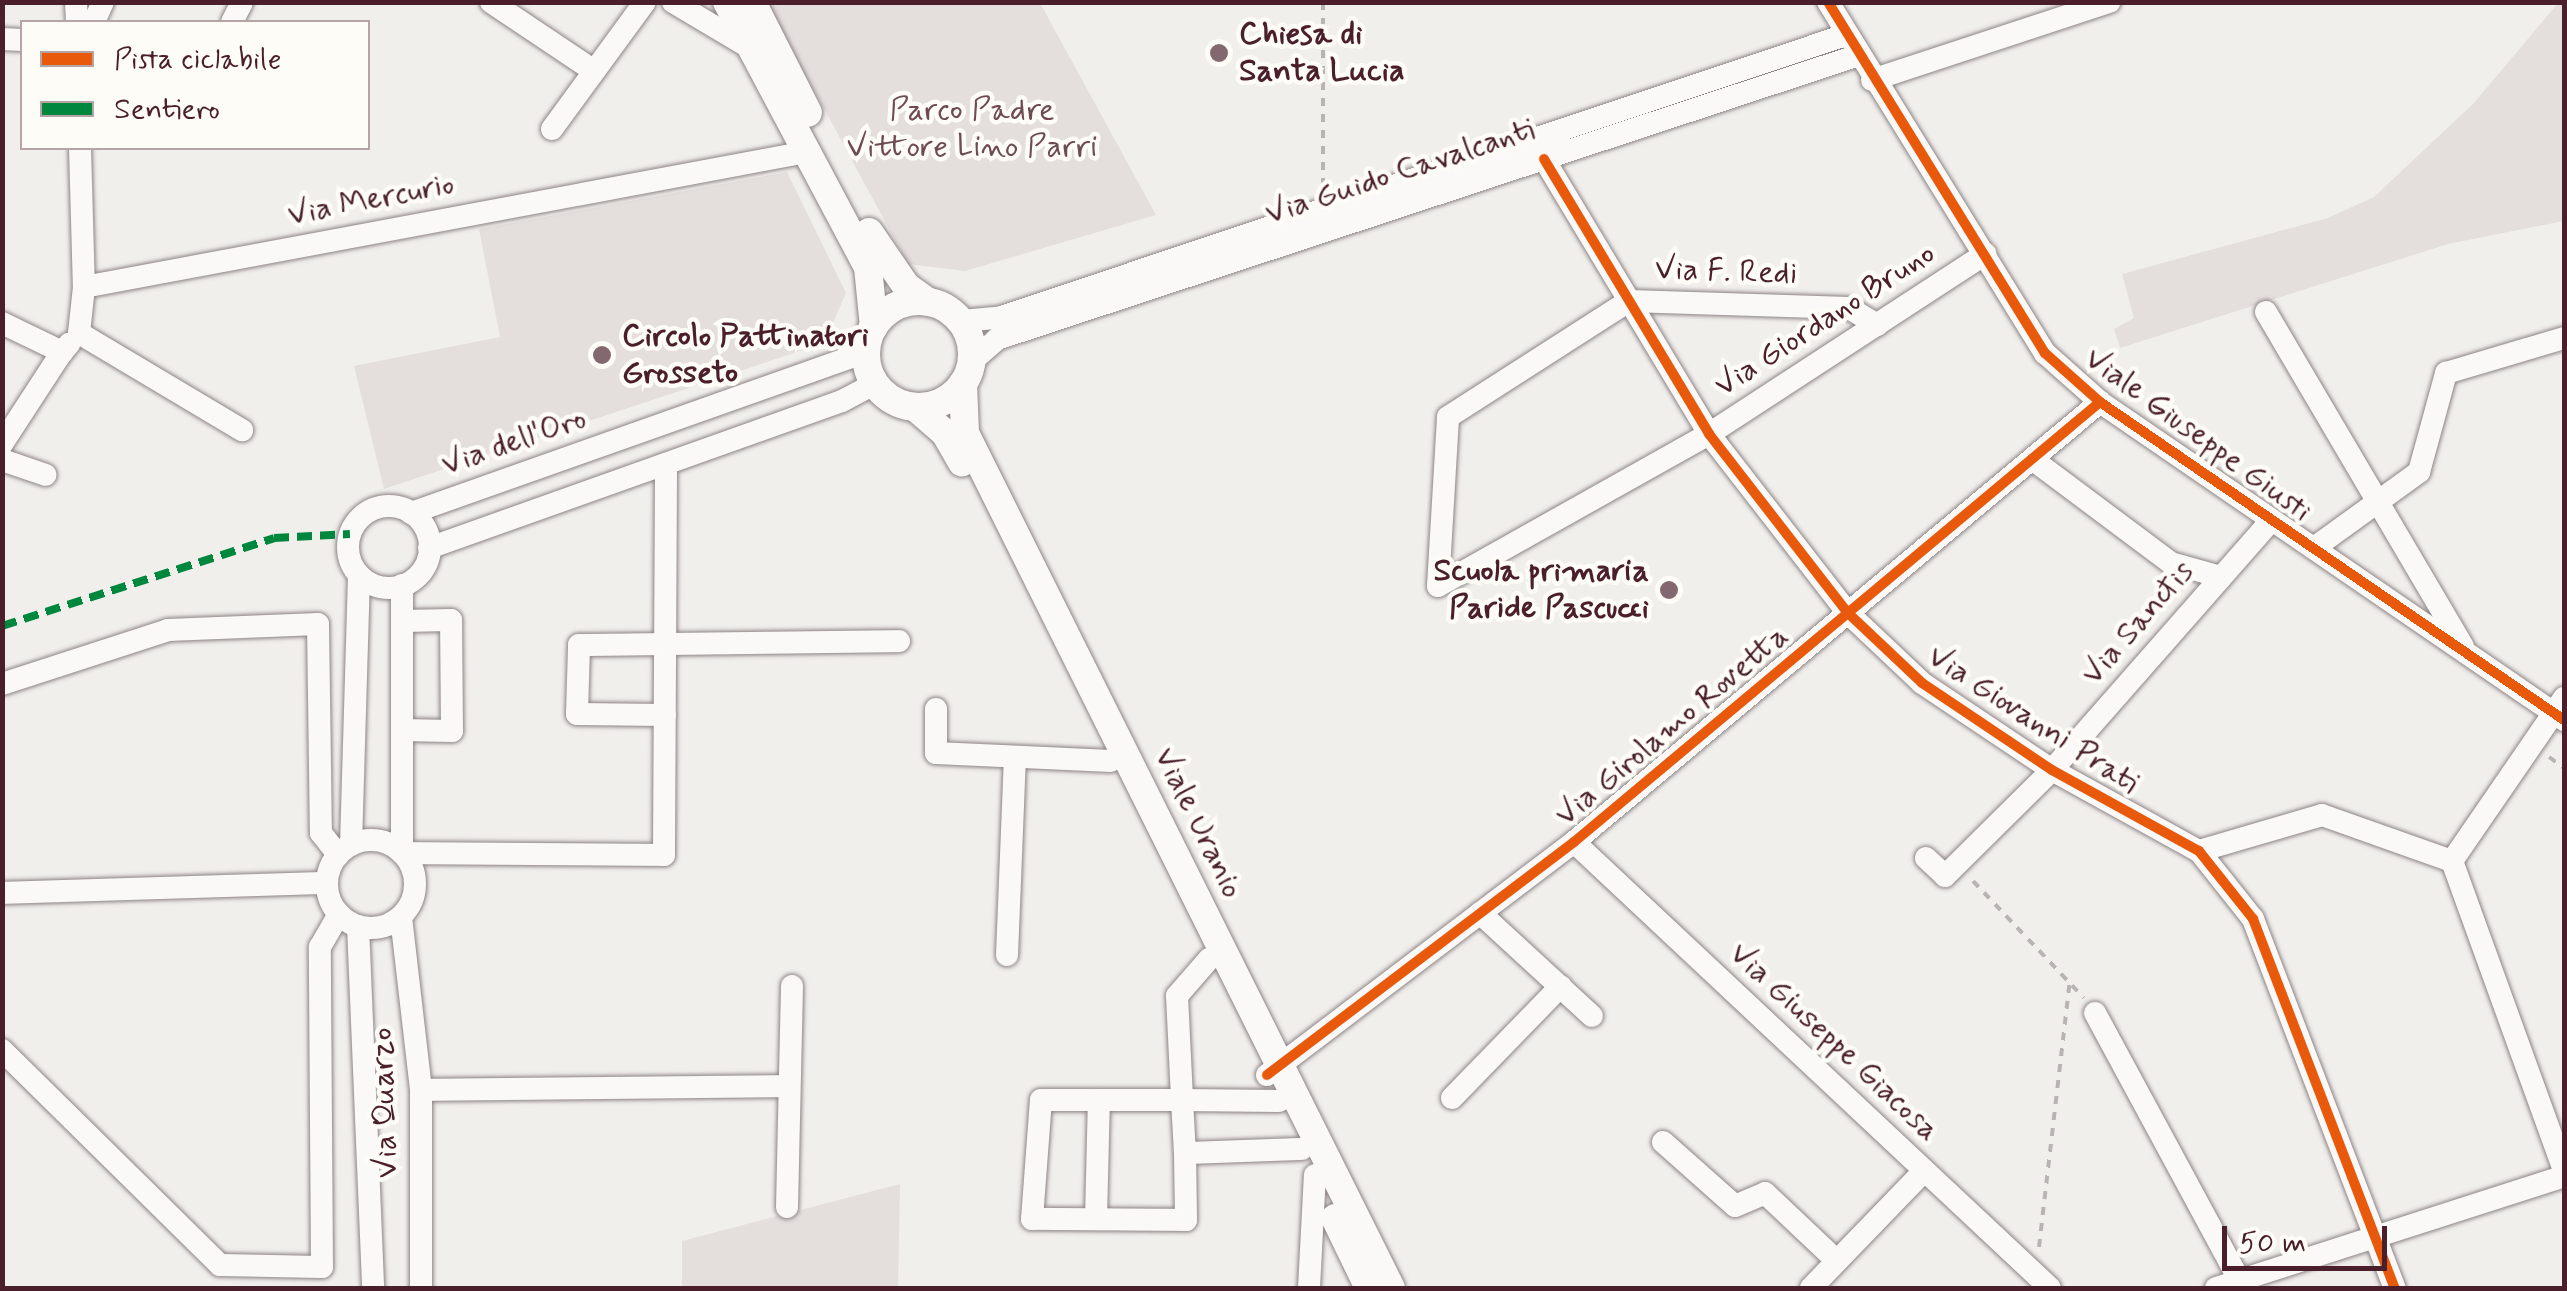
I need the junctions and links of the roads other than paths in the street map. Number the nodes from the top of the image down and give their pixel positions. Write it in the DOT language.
graph roads {
  1 [pos="491,2"];
  2 [pos="644,2"];
  3 [pos="672,2"];
  4 [pos="727,2"];
  5 [pos="752,2"];
  6 [pos="1828,2"];
  7 [pos="2109,2"];
  8 [pos="1851,46"];
  9 [pos="754,50"];
  10 [pos="591,70"];
  11 [pos="1872,80"];
  12 [pos="552,129"];
  13 [pos="80,150"];
  14 [pos="807,152"];
  15 [pos="1544,159"];
  16 [pos="1985,254"];
  17 [pos="84,287"];
  18 [pos="1629,301"];
  19 [pos="928,302"];
  20 [pos="2266,312"];
  21 [pos="961,321"];
  22 [pos="2,324"];
  23 [pos="1877,324"];
  24 [pos="79,333"];
  25 [pos="2564,338"];
  26 [pos="870,339"];
  27 [pos="62,352"];
  28 [pos="967,372"];
  29 [pos="874,384"];
  30 [pos="2100,402"];
  31 [pos="915,408"];
  32 [pos="242,430"];
  33 [pos="1709,434"];
  34 [pos="2,444"];
  35 [pos="2032,458"];
  36 [pos="2,460"];
  37 [pos="666,464"];
  38 [pos="46,476"];
  39 [pos="2376,503"];
  40 [pos="411,513"];
  41 [pos="2271,520"];
  42 [pos="430,548"];
  43 [pos="2314,548"];
  44 [pos="359,576"];
  45 [pos="2222,577"];
  46 [pos="402,585"];
  47 [pos="1847,612"];
  48 [pos="402,621"];
  49 [pos="899,641"];
  50 [pos="665,647"];
  51 [pos="2468,654"];
  52 [pos="2,684"];
  53 [pos="936,710"];
  54 [pos="2561,711"];
  55 [pos="664,715"];
  56 [pos="402,730"];
  57 [pos="1015,757"];
  58 [pos="1111,761"];
  59 [pos="2052,770"];
  60 [pos="1574,842"];
  61 [pos="345,850"];
  62 [pos="2198,851"];
  63 [pos="402,853"];
  64 [pos="1926,858"];
  65 [pos="2452,862"];
  66 [pos="327,884"];
  67 [pos="2,893"];
  68 [pos="1480,913"];
  69 [pos="400,916"];
  70 [pos="348,920"];
  71 [pos="1007,955"];
  72 [pos="1209,958"];
  73 [pos="792,986"];
  74 [pos="1561,986"];
  75 [pos="2095,1014"];
  76 [pos="1592,1016"];
  77 [pos="2,1050"];
  78 [pos="1273,1070"];
  79 [pos="787,1086"];
  80 [pos="420,1090"];
  81 [pos="1452,1098"];
  82 [pos="1099,1100"];
  83 [pos="1182,1100"];
  84 [pos="1280,1101"];
  85 [pos="1664,1142"];
  86 [pos="1302,1149"];
  87 [pos="1185,1153"];
  88 [pos="1924,1171"];
  89 [pos="2564,1173"];
  90 [pos="1315,1175"];
  91 [pos="786,1207"];
  92 [pos="1096,1219"];
  93 [pos="2376,1240"];
  94 [pos="1837,1261"];
  95 [pos="2240,1281"];
  96 [pos="2044,1284"];
  97 [pos="373,1288"];
  98 [pos="421,1288"];
  99 [pos="1309,1288"];
  100 [pos="1369,1288"];
  101 [pos="1392,1288"];
  102 [pos="1810,1288"];
  103 [pos="2216,1288"];
  104 [pos="2395,1288"];
  1 -- 10 [label="street"];
  2 -- 10 [label="street"];
  3 -- 9 [label="street"];
  4 -- 9 [label="main road"];
  5 -- 19 [label="main road"];
  6 -- 8 [label="street, Viale Giuseppe Giusti"];
  7 -- 11 [label="street"];
  8 -- 11 [label="street, Viale Giuseppe Giusti"];
  8 -- 15 [label="street, Via Guido Cavalcanti"];
  8 -- 21 [label="street, Via Guido Cavalcanti"];
  9 -- 14 [label="main road"];
  10 -- 12 [label="street"];
  11 -- 16 [label="street, Viale Giuseppe Giusti"];
  13 -- 17 [label="street"];
  14 -- 17 [label="street, Via Mercurio"];
  14 -- 26 [label="main road"];
  15 -- 18 [label="street, Via Giovanni Prati"];
  15 -- 28 [label="street, Via Guido Cavalcanti"];
  16 -- 23 [label="street, Via Giordano Bruno"];
  16 -- 30 [label="street, Viale Giuseppe Giusti"];
  17 -- 24 [label="street"];
  18 -- 23 [label="street, Via F. Redi"];
  18 -- 33 [label="street, Via Giovanni Prati"];
  18 -- 33 [label="street, Via Giordano Bruno"];
  19 -- 21 [label="main road"];
  19 -- 26 [label="main road"];
  20 -- 39 [label="street, Viale Giuseppe Giusti"];
  21 -- 28 [label="main road"];
  22 -- 27 [label="street"];
  23 -- 33 [label="street, Via Giordano Bruno"];
  24 -- 27 [label="street"];
  24 -- 32 [label="street"];
  25 -- 39 [label="street"];
  26 -- 29 [label="main road"];
  26 -- 40 [label="street, Via dell'Oro"];
  27 -- 34 [label="street"];
  28 -- 31 [label="main road"];
  28 -- 78 [label="main road, Viale Uranio"];
  29 -- 31 [label="main road"];
  29 -- 37 [label="street"];
  30 -- 35 [label="street, Via Girolamo Rovetta"];
  30 -- 41 [label="street, Viale Giuseppe Giusti"];
  31 -- 58 [label="main road, Viale Uranio"];
  33 -- 47 [label="street, Via Giovanni Prati"];
  35 -- 45 [label="street"];
  35 -- 47 [label="street, Via Girolamo Rovetta"];
  36 -- 38 [label="street"];
  37 -- 42 [label="street"];
  37 -- 50 [label="street"];
  39 -- 43 [label="street"];
  39 -- 51 [label="street, Viale Giuseppe Giusti"];
  40 -- 42 [label="street"];
  40 -- 44 [label="street"];
  41 -- 43 [label="street, Viale Giuseppe Giusti"];
  41 -- 45 [label="street, Via Sanctis"];
  42 -- 46 [label="street"];
  43 -- 51 [label="street, Viale Giuseppe Giusti"];
  44 -- 46 [label="street"];
  44 -- 61 [label="street"];
  45 -- 59 [label="street, Via Sanctis"];
  46 -- 48 [label="street"];
  47 -- 59 [label="street, Via Giovanni Prati"];
  47 -- 60 [label="street, Via Girolamo Rovetta"];
  48 -- 56 [label="street"];
  48 -- 56 [label="street"];
  49 -- 50 [label="street"];
  50 -- 55 [label="street"];
  50 -- 55 [label="street"];
  51 -- 54 [label="street, Viale Giuseppe Giusti"];
  52 -- 61 [label="street"];
  53 -- 57 [label="street"];
  54 -- 65 [label="street"];
  55 -- 63 [label="street"];
  56 -- 63 [label="street"];
  57 -- 58 [label="street"];
  57 -- 71 [label="street"];
  58 -- 72 [label="main road, Viale Uranio"];
  59 -- 62 [label="street, Via Giovanni Prati"];
  59 -- 64 [label="street, Via Sanctis"];
  60 -- 68 [label="street, Via Girolamo Rovetta"];
  60 -- 88 [label="street, Via Giuseppe Giacosa"];
  61 -- 63 [label="street"];
  61 -- 66 [label="street"];
  62 -- 65 [label="street"];
  62 -- 93 [label="street, Via Giovanni Prati"];
  63 -- 69 [label="street"];
  65 -- 89 [label="street"];
  66 -- 67 [label="street"];
  66 -- 70 [label="street"];
  68 -- 74 [label="street"];
  68 -- 78 [label="street, Via Girolamo Rovetta"];
  69 -- 70 [label="street"];
  69 -- 80 [label="street, Via Quarzo"];
  70 -- 77 [label="street"];
  70 -- 97 [label="street"];
  72 -- 78 [label="main road, Viale Uranio"];
  72 -- 83 [label="street"];
  73 -- 79 [label="street"];
  74 -- 76 [label="street"];
  74 -- 81 [label="street"];
  75 -- 95 [label="street"];
  78 -- 84 [label="main road, Viale Uranio"];
  78 -- 101 [label="main road, Viale Uranio"];
  79 -- 80 [label="street"];
  79 -- 91 [label="street"];
  80 -- 98 [label="street, Via Quarzo"];
  82 -- 83 [label="street"];
  82 -- 92 [label="street"];
  82 -- 92 [label="street"];
  83 -- 84 [label="street"];
  83 -- 87 [label="street"];
  84 -- 86 [label="main road, Viale Uranio"];
  85 -- 94 [label="street"];
  86 -- 87 [label="street"];
  86 -- 90 [label="main road, Viale Uranio"];
  87 -- 92 [label="street"];
  88 -- 94 [label="street"];
  88 -- 96 [label="street, Via Giuseppe Giacosa"];
  89 -- 93 [label="street"];
  90 -- 99 [label="street"];
  90 -- 100 [label="main road, Viale Uranio"];
  93 -- 95 [label="street"];
  93 -- 104 [label="street, Via Giovanni Prati"];
  94 -- 102 [label="street"];
  95 -- 103 [label="street"];
}
